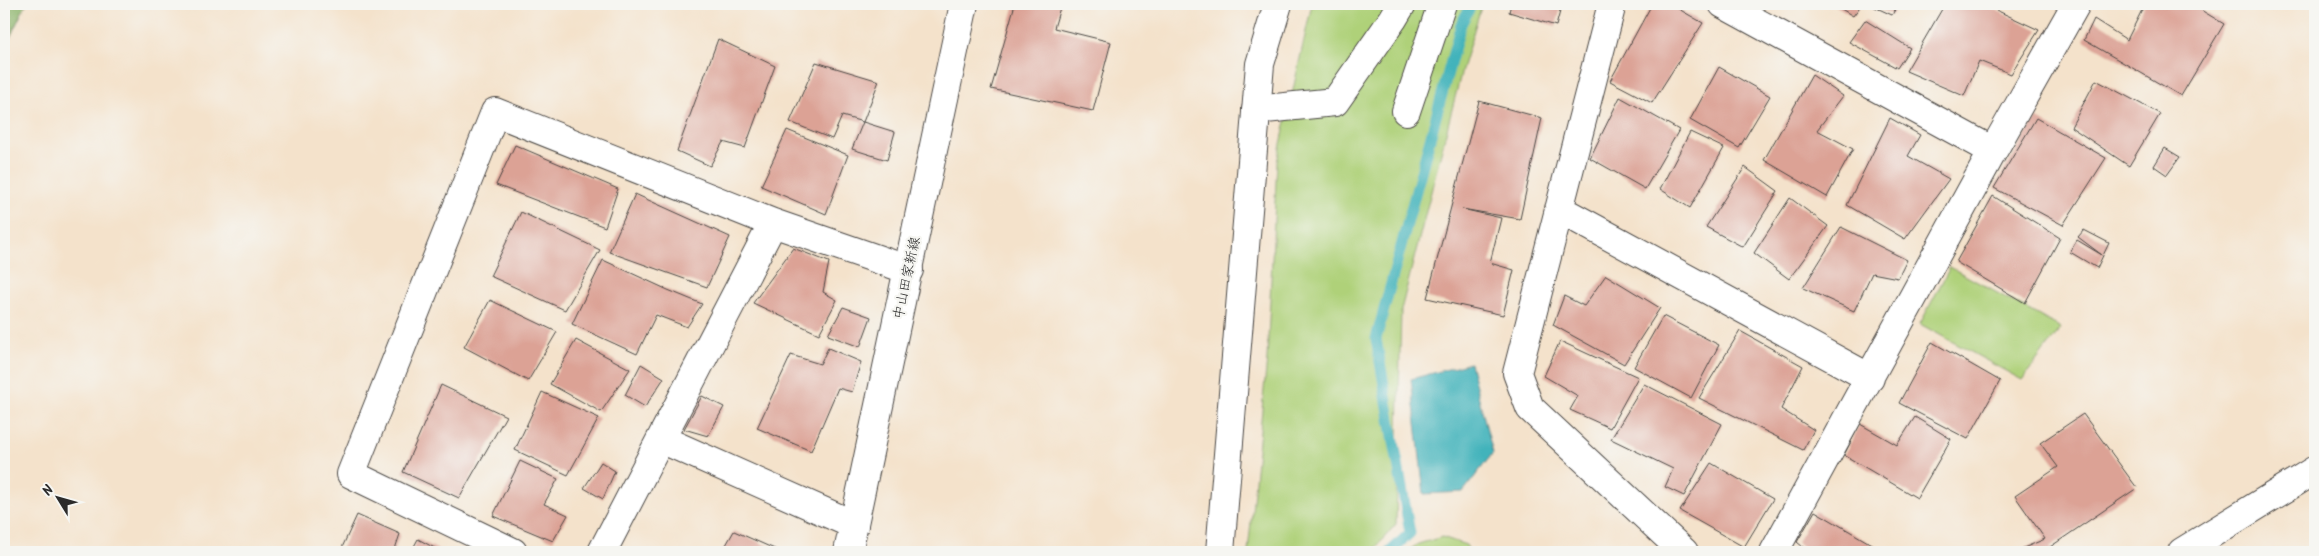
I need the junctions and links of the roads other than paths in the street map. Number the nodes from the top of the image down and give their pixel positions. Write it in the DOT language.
graph roads {
  1 [pos="964,4"];
  2 [pos="1278,4"];
  3 [pos="1402,4"];
  4 [pos="1442,4"];
  5 [pos="1612,4"];
  6 [pos="1722,4"];
  7 [pos="2076,4"];
  8 [pos="1256,110"];
  9 [pos="1406,111"];
  10 [pos="1993,151"];
  11 [pos="1559,209"];
  12 [pos="773,223"];
  13 [pos="909,270"];
  14 [pos="1870,378"];
  15 [pos="661,439"];
  16 [pos="2315,470"];
  17 [pos="854,524"];
  18 [pos="513,552"];
  19 [pos="602,552"];
  20 [pos="848,552"];
  21 [pos="1220,552"];
  22 [pos="1684,552"];
  23 [pos="1774,552"];
  24 [pos="2182,552"];
  1 -- 13 [label="street, 中山田家新線"];
  2 -- 8 [label="street"];
  3 -- 8 [label="street"];
  4 -- 9 [label="street"];
  5 -- 11 [label="street"];
  6 -- 10 [label="street"];
  7 -- 10 [label="street"];
  8 -- 21 [label="street"];
  10 -- 14 [label="street"];
  11 -- 14 [label="street"];
  11 -- 22 [label="street"];
  12 -- 13 [label="street"];
  12 -- 15 [label="street"];
  12 -- 18 [label="street"];
  13 -- 17 [label="street, 中山田家新線"];
  14 -- 23 [label="street"];
  15 -- 17 [label="street"];
  15 -- 19 [label="street"];
  16 -- 24 [label="street"];
  17 -- 20 [label="street, 中山田家新線"];
}
